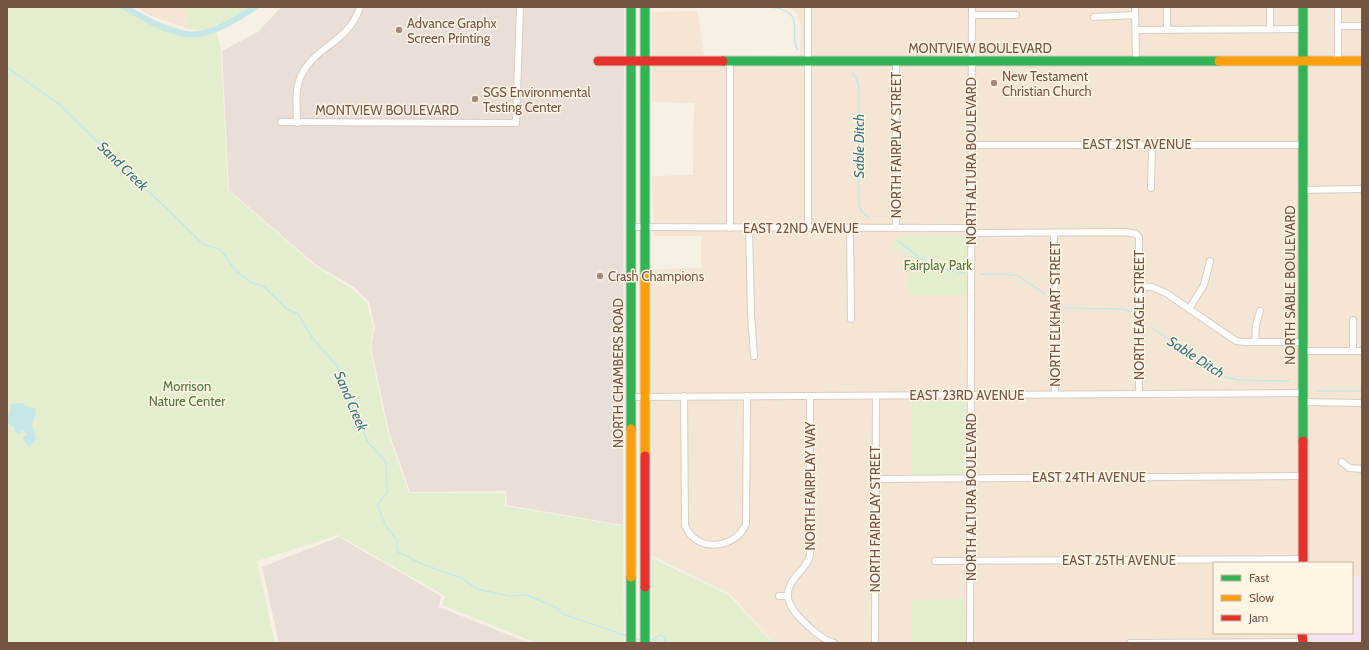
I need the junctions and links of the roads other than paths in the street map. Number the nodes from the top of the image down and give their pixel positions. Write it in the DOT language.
graph roads {
  1 [pos="360,7"];
  2 [pos="520,7"];
  3 [pos="631,7"];
  4 [pos="645,7"];
  5 [pos="808,7"];
  6 [pos="972,7"];
  7 [pos="1135,7"];
  8 [pos="1167,7"];
  9 [pos="1270,7"];
  10 [pos="1303,7"];
  11 [pos="1338,7"];
  12 [pos="972,15"];
  13 [pos="1016,15"];
  14 [pos="1135,15"];
  15 [pos="1094,17"];
  16 [pos="1338,26"];
  17 [pos="1362,26"];
  18 [pos="1270,29"];
  19 [pos="1303,29"];
  20 [pos="1136,30"];
  21 [pos="1167,30"];
  22 [pos="645,60"];
  23 [pos="598,61"];
  24 [pos="631,61"];
  25 [pos="730,61"];
  26 [pos="809,61"];
  27 [pos="896,61"];
  28 [pos="971,61"];
  29 [pos="1136,61"];
  30 [pos="1303,61"];
  31 [pos="1338,61"];
  32 [pos="1362,61"];
  33 [pos="281,122"];
  34 [pos="297,123"];
  35 [pos="1152,144"];
  36 [pos="972,145"];
  37 [pos="1302,145"];
  38 [pos="1151,188"];
  39 [pos="1362,189"];
  40 [pos="1302,190"];
  41 [pos="631,227"];
  42 [pos="645,227"];
  43 [pos="730,228"];
  44 [pos="750,228"];
  45 [pos="808,228"];
  46 [pos="850,228"];
  47 [pos="896,228"];
  48 [pos="972,231"];
  49 [pos="1054,233"];
  50 [pos="1138,236"];
  51 [pos="1210,261"];
  52 [pos="1139,286"];
  53 [pos="1189,309"];
  54 [pos="1260,311"];
  55 [pos="851,319"];
  56 [pos="1353,320"];
  57 [pos="1255,342"];
  58 [pos="1303,346"];
  59 [pos="1353,351"];
  60 [pos="1362,351"];
  61 [pos="754,356"];
  62 [pos="972,394"];
  63 [pos="1055,394"];
  64 [pos="1139,394"];
  65 [pos="684,396"];
  66 [pos="747,396"];
  67 [pos="810,396"];
  68 [pos="876,396"];
  69 [pos="631,397"];
  70 [pos="644,397"];
  71 [pos="1303,398"];
  72 [pos="1362,403"];
  73 [pos="1342,462"];
  74 [pos="1362,469"];
  75 [pos="1303,476"];
  76 [pos="970,478"];
  77 [pos="874,479"];
  78 [pos="971,560"];
  79 [pos="935,561"];
  80 [pos="1303,561"];
  81 [pos="779,596"];
  82 [pos="788,596"];
  83 [pos="631,643"];
  84 [pos="645,643"];
  85 [pos="834,643"];
  86 [pos="875,643"];
  87 [pos="970,643"];
  88 [pos="1130,643"];
  89 [pos="1302,643"];
  1 -- 34 [label="street"];
  2 -- 34 [label="street, MONTVIEW BOULEVARD"];
  3 -- 24 [label="street, NORTH CHAMBERS ROAD"];
  4 -- 22 [label="street, NORTH CHAMBERS ROAD"];
  5 -- 26 [label="street"];
  6 -- 12 [label="street, NORTH ALTURA BOULEVARD"];
  7 -- 14 [label="street"];
  8 -- 21 [label="street"];
  9 -- 18 [label="street"];
  10 -- 19 [label="street, NORTH SABLE BOULEVARD"];
  11 -- 16 [label="street"];
  12 -- 13 [label="street"];
  12 -- 28 [label="street, NORTH ALTURA BOULEVARD"];
  14 -- 15 [label="street"];
  14 -- 20 [label="street"];
  16 -- 17 [label="street"];
  16 -- 31 [label="street"];
  18 -- 19 [label="street"];
  18 -- 21 [label="street"];
  19 -- 30 [label="street, NORTH SABLE BOULEVARD"];
  20 -- 21 [label="street"];
  20 -- 29 [label="street"];
  22 -- 24 [label="street, MONTVIEW BOULEVARD"];
  22 -- 25 [label="street, MONTVIEW BOULEVARD"];
  22 -- 42 [label="street, NORTH CHAMBERS ROAD"];
  23 -- 24 [label="street, MONTVIEW BOULEVARD"];
  24 -- 41 [label="street, NORTH CHAMBERS ROAD"];
  25 -- 26 [label="street, MONTVIEW BOULEVARD"];
  25 -- 43 [label="street"];
  26 -- 27 [label="street, MONTVIEW BOULEVARD"];
  26 -- 45 [label="street"];
  27 -- 28 [label="street, MONTVIEW BOULEVARD"];
  27 -- 47 [label="street, NORTH FAIRPLAY STREET"];
  28 -- 29 [label="street, MONTVIEW BOULEVARD"];
  28 -- 36 [label="street, NORTH ALTURA BOULEVARD"];
  29 -- 30 [label="street, MONTVIEW BOULEVARD"];
  30 -- 31 [label="street, MONTVIEW BOULEVARD"];
  30 -- 37 [label="street, NORTH SABLE BOULEVARD"];
  31 -- 32 [label="street, MONTVIEW BOULEVARD"];
  33 -- 34 [label="street, MONTVIEW BOULEVARD"];
  35 -- 36 [label="street, EAST 21ST AVENUE"];
  35 -- 37 [label="street, EAST 21ST AVENUE"];
  35 -- 38 [label="street"];
  36 -- 48 [label="street, NORTH ALTURA BOULEVARD"];
  37 -- 40 [label="street, NORTH SABLE BOULEVARD"];
  39 -- 40 [label="street"];
  40 -- 58 [label="street, NORTH SABLE BOULEVARD"];
  41 -- 42 [label="street, EAST 22ND AVENUE"];
  41 -- 69 [label="street, NORTH CHAMBERS ROAD"];
  42 -- 43 [label="street, EAST 22ND AVENUE"];
  42 -- 70 [label="street, NORTH CHAMBERS ROAD"];
  43 -- 44 [label="street, EAST 22ND AVENUE"];
  44 -- 45 [label="street, EAST 22ND AVENUE"];
  44 -- 61 [label="street"];
  45 -- 46 [label="street, EAST 22ND AVENUE"];
  46 -- 47 [label="street, EAST 22ND AVENUE"];
  46 -- 55 [label="street"];
  47 -- 48 [label="street, EAST 22ND AVENUE"];
  48 -- 49 [label="street, EAST 22ND AVENUE"];
  48 -- 62 [label="street, NORTH ALTURA BOULEVARD"];
  49 -- 50 [label="street, EAST 22ND AVENUE"];
  49 -- 63 [label="street, NORTH ELKHART STREET"];
  50 -- 52 [label="street, NORTH EAGLE STREET"];
  51 -- 53 [label="street"];
  52 -- 53 [label="street"];
  52 -- 64 [label="street, NORTH EAGLE STREET"];
  53 -- 57 [label="street"];
  54 -- 57 [label="street"];
  56 -- 59 [label="street"];
  57 -- 58 [label="street"];
  58 -- 59 [label="street"];
  58 -- 71 [label="street, NORTH SABLE BOULEVARD"];
  59 -- 60 [label="street"];
  62 -- 63 [label="street, EAST 23RD AVENUE"];
  62 -- 68 [label="street, EAST 23RD AVENUE"];
  62 -- 76 [label="street, NORTH ALTURA BOULEVARD"];
  63 -- 64 [label="street, EAST 23RD AVENUE"];
  64 -- 71 [label="street, EAST 23RD AVENUE"];
  65 -- 66 [label="street, EAST 23RD AVENUE"];
  65 -- 66 [label="street"];
  65 -- 70 [label="street, EAST 23RD AVENUE"];
  66 -- 67 [label="street, EAST 23RD AVENUE"];
  67 -- 68 [label="street, EAST 23RD AVENUE"];
  67 -- 82 [label="street, NORTH FAIRPLAY WAY"];
  68 -- 77 [label="street, NORTH FAIRPLAY STREET"];
  69 -- 70 [label="street, EAST 23RD AVENUE"];
  69 -- 83 [label="street, NORTH CHAMBERS ROAD"];
  70 -- 84 [label="street, NORTH CHAMBERS ROAD"];
  71 -- 72 [label="street, EAST 23RD AVENUE"];
  71 -- 75 [label="street, NORTH SABLE BOULEVARD"];
  73 -- 74 [label="street"];
  75 -- 76 [label="street, EAST 24TH AVENUE"];
  75 -- 80 [label="street, NORTH SABLE BOULEVARD"];
  76 -- 77 [label="street, EAST 24TH AVENUE"];
  76 -- 78 [label="street, NORTH ALTURA BOULEVARD"];
  77 -- 86 [label="street, NORTH FAIRPLAY STREET"];
  78 -- 79 [label="street, EAST 25TH AVENUE"];
  78 -- 80 [label="street, EAST 25TH AVENUE"];
  78 -- 87 [label="street, NORTH ALTURA BOULEVARD"];
  81 -- 82 [label="street"];
  82 -- 85 [label="street"];
  88 -- 89 [label="street"];
}
